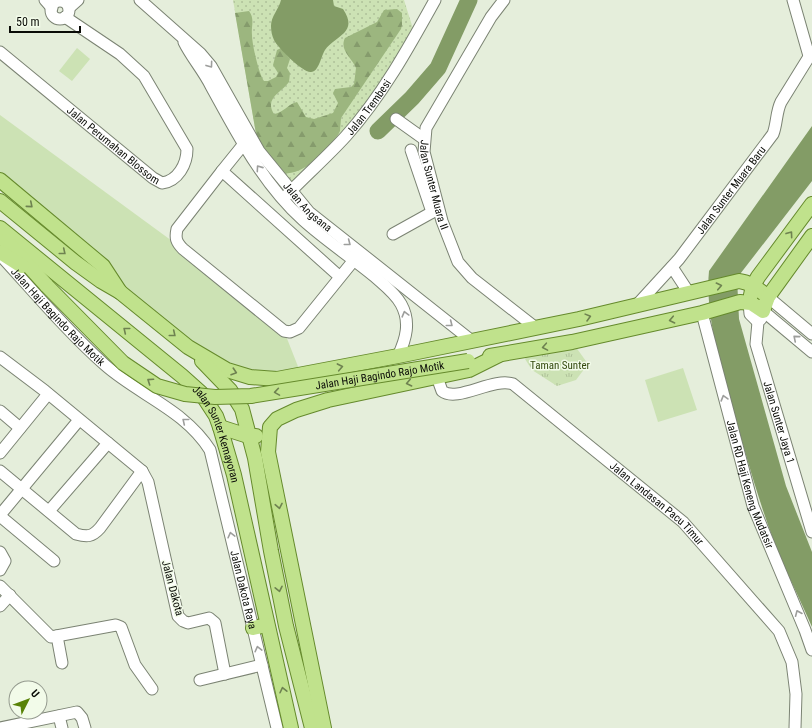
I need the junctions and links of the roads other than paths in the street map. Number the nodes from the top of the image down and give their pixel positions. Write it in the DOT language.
graph roads {
  1 [pos="78,0"];
  2 [pos="140,0"];
  3 [pos="435,0"];
  4 [pos="504,0"];
  5 [pos="793,0"];
  6 [pos="54,2"];
  7 [pos="67,13"];
  8 [pos="182,38"];
  9 [pos="0,52"];
  10 [pos="811,54"];
  11 [pos="396,119"];
  12 [pos="424,139"];
  13 [pos="243,145"];
  14 [pos="411,150"];
  15 [pos="222,171"];
  16 [pos="0,180"];
  17 [pos="287,195"];
  18 [pos="0,201"];
  19 [pos="812,204"];
  20 [pos="435,211"];
  21 [pos="0,228"];
  22 [pos="393,234"];
  23 [pos="0,235"];
  24 [pos="812,236"];
  25 [pos="0,254"];
  26 [pos="354,260"];
  27 [pos="672,266"];
  28 [pos="34,273"];
  29 [pos="340,277"];
  30 [pos="753,286"];
  31 [pos="694,291"];
  32 [pos="120,292"];
  33 [pos="768,297"];
  34 [pos="744,303"];
  35 [pos="636,306"];
  36 [pos="706,312"];
  37 [pos="760,316"];
  38 [pos="536,328"];
  39 [pos="812,334"];
  40 [pos="472,341"];
  41 [pos="188,347"];
  42 [pos="812,352"];
  43 [pos="499,355"];
  44 [pos="398,356"];
  45 [pos="0,357"];
  46 [pos="302,374"];
  47 [pos="437,376"];
  48 [pos="48,394"];
  49 [pos="310,405"];
  50 [pos="0,411"];
  51 [pos="79,420"];
  52 [pos="220,427"];
  53 [pos="20,428"];
  54 [pos="248,436"];
  55 [pos="268,436"];
  56 [pos="108,443"];
  57 [pos="210,450"];
  58 [pos="0,453"];
  59 [pos="0,471"];
  60 [pos="142,471"];
  61 [pos="274,479"];
  62 [pos="21,489"];
  63 [pos="262,494"];
  64 [pos="49,511"];
  65 [pos="0,516"];
  66 [pos="810,519"];
  67 [pos="812,532"];
  68 [pos="0,552"];
  69 [pos="271,552"];
  70 [pos="252,557"];
  71 [pos="54,561"];
  72 [pos="2,568"];
  73 [pos="0,586"];
  74 [pos="10,595"];
  75 [pos="0,606"];
  76 [pos="268,625"];
  77 [pos="286,626"];
  78 [pos="253,628"];
  79 [pos="57,636"];
  80 [pos="306,636"];
  81 [pos="812,650"];
  82 [pos="62,663"];
  83 [pos="262,665"];
  84 [pos="225,674"];
  85 [pos="200,680"];
  86 [pos="152,689"];
  87 [pos="59,716"];
  88 [pos="0,728"];
  89 [pos="62,728"];
  90 [pos="86,728"];
  91 [pos="277,728"];
  92 [pos="292,728"];
  93 [pos="312,728"];
  94 [pos="324,728"];
  95 [pos="795,728"];
  1 -- 7 [label="street"];
  2 -- 8 [label="street, Jalan Angsana"];
  3 -- 17 [label="street, Jalan Trembesi"];
  4 -- 12 [label="street, Jalan Sunter Muara II"];
  5 -- 10 [label="street"];
  6 -- 7 [label="street"];
  6 -- 7 [label="street"];
  7 -- 9 [label="street, Jalan Perumahan Blossom"];
  8 -- 13 [label="street, Jalan Angsana"];
  8 -- 17 [label="street, Jalan Angsana, one-way"];
  10 -- 27 [label="street, Jalan Sunter Muara Baru"];
  11 -- 12 [label="street"];
  12 -- 20 [label="street, Jalan Sunter Muara II"];
  13 -- 15 [label="street"];
  17 -- 13 [label="street, Jalan Angsana, one-way"];
  14 -- 20 [label="street"];
  15 -- 29 [label="street"];
  15 -- 29 [label="street"];
  16 -- 32 [label="main road, Jalan Haji Bagindo Rajo Motik, one-way"];
  17 -- 26 [label="street, Jalan Angsana"];
  17 -- 40 [label="street, Jalan Angsana, one-way"];
  18 -- 32 [label="main road, Jalan Haji Bagindo Rajo Motik, one-way"];
  30 -- 19 [label="main road, one-way"];
  20 -- 22 [label="street"];
  20 -- 38 [label="street, Jalan Sunter Muara II"];
  52 -- 21 [label="main road, Jalan Sunter Kemayoran, one-way"];
  23 -- 28 [label="main road, Jalan Haji Bagindo Rajo Motik"];
  24 -- 33 [label="main road"];
  25 -- 28 [label="main road, Jalan Haji Bagindo Rajo Motik"];
  57 -- 25 [label="street, Jalan Haji Bagindo Rajo Motik, one-way"];
  26 -- 29 [label="street"];
  44 -- 26 [label="street, Jalan Angsana, one-way"];
  27 -- 31 [label="street"];
  27 -- 35 [label="street, Jalan Sunter Muara Baru"];
  43 -- 28 [label="main road, Jalan Haji Bagindo Rajo Motik, one-way, bridge"];
  31 -- 30 [label="main road, Jalan Haji Bagindo Rajo Motik, one-way"];
  30 -- 33 [label="main road, Jalan Haji Bagindo Rajo Motik"];
  30 -- 34 [label="main road"];
  31 -- 35 [label="main road, Jalan Haji Bagindo Rajo Motik"];
  32 -- 41 [label="main road, Jalan Haji Bagindo Rajo Motik, one-way"];
  33 -- 37 [label="main road"];
  33 -- 39 [label="street"];
  34 -- 36 [label="main road, Jalan Haji Bagindo Rajo Motik"];
  34 -- 37 [label="main road"];
  38 -- 35 [label="main road, Jalan Haji Bagindo Rajo Motik, one-way"];
  36 -- 43 [label="main road, Jalan Haji Bagindo Rajo Motik, one-way"];
  81 -- 36 [label="street, Jalan RD Haji Keneng Mudatsir, one-way"];
  42 -- 37 [label="street, one-way"];
  37 -- 66 [label="street, Jalan Sunter Jaya 1"];
  38 -- 40 [label="main road, Jalan Haji Bagindo Rajo Motik"];
  40 -- 44 [label="main road, Jalan Haji Bagindo Rajo Motik"];
  41 -- 46 [label="main road, Jalan Haji Bagindo Rajo Motik, one-way"];
  41 -- 54 [label="main road"];
  43 -- 47 [label="main road"];
  46 -- 44 [label="main road, Jalan Haji Bagindo Rajo Motik, one-way"];
  45 -- 48 [label="street, Jalan Dakota"];
  46 -- 49 [label="main road"];
  47 -- 49 [label="main road, one-way"];
  47 -- 95 [label="street, Jalan Landasan Pacu Timur"];
  48 -- 51 [label="street, Jalan Dakota"];
  48 -- 53 [label="street"];
  49 -- 55 [label="main road"];
  50 -- 53 [label="street"];
  51 -- 56 [label="street, Jalan Dakota"];
  51 -- 62 [label="street"];
  52 -- 54 [label="main road"];
  52 -- 70 [label="main road, Jalan Sunter Kemayoran"];
  53 -- 58 [label="street"];
  54 -- 55 [label="main road"];
  54 -- 63 [label="main road"];
  55 -- 61 [label="main road"];
  56 -- 60 [label="street, Jalan Dakota"];
  56 -- 64 [label="street"];
  78 -- 57 [label="street, Jalan Dakota Raya, one-way"];
  59 -- 62 [label="street"];
  60 -- 64 [label="street"];
  60 -- 84 [label="street, Jalan Dakota"];
  61 -- 63 [label="main road"];
  61 -- 80 [label="main road, one-way"];
  62 -- 64 [label="street"];
  62 -- 65 [label="street"];
  63 -- 69 [label="main road"];
  65 -- 71 [label="street"];
  66 -- 67 [label="street, Jalan Sunter Jaya 1"];
  68 -- 72 [label="street"];
  69 -- 70 [label="main road"];
  69 -- 77 [label="main road, one-way"];
  70 -- 76 [label="main road, Jalan Sunter Kemayoran"];
  73 -- 74 [label="street"];
  74 -- 75 [label="street"];
  74 -- 79 [label="street"];
  76 -- 78 [label="main road"];
  92 -- 76 [label="main road, Jalan Sunter Kemayoran, one-way"];
  77 -- 80 [label="main road"];
  77 -- 93 [label="main road"];
  83 -- 78 [label="street, Jalan Dakota Raya, one-way"];
  79 -- 82 [label="street"];
  79 -- 86 [label="street"];
  80 -- 94 [label="main road"];
  83 -- 84 [label="street"];
  83 -- 91 [label="street, Jalan Dakota Raya"];
  84 -- 85 [label="street"];
  87 -- 88 [label="street"];
  87 -- 89 [label="street"];
  87 -- 90 [label="street"];
}
